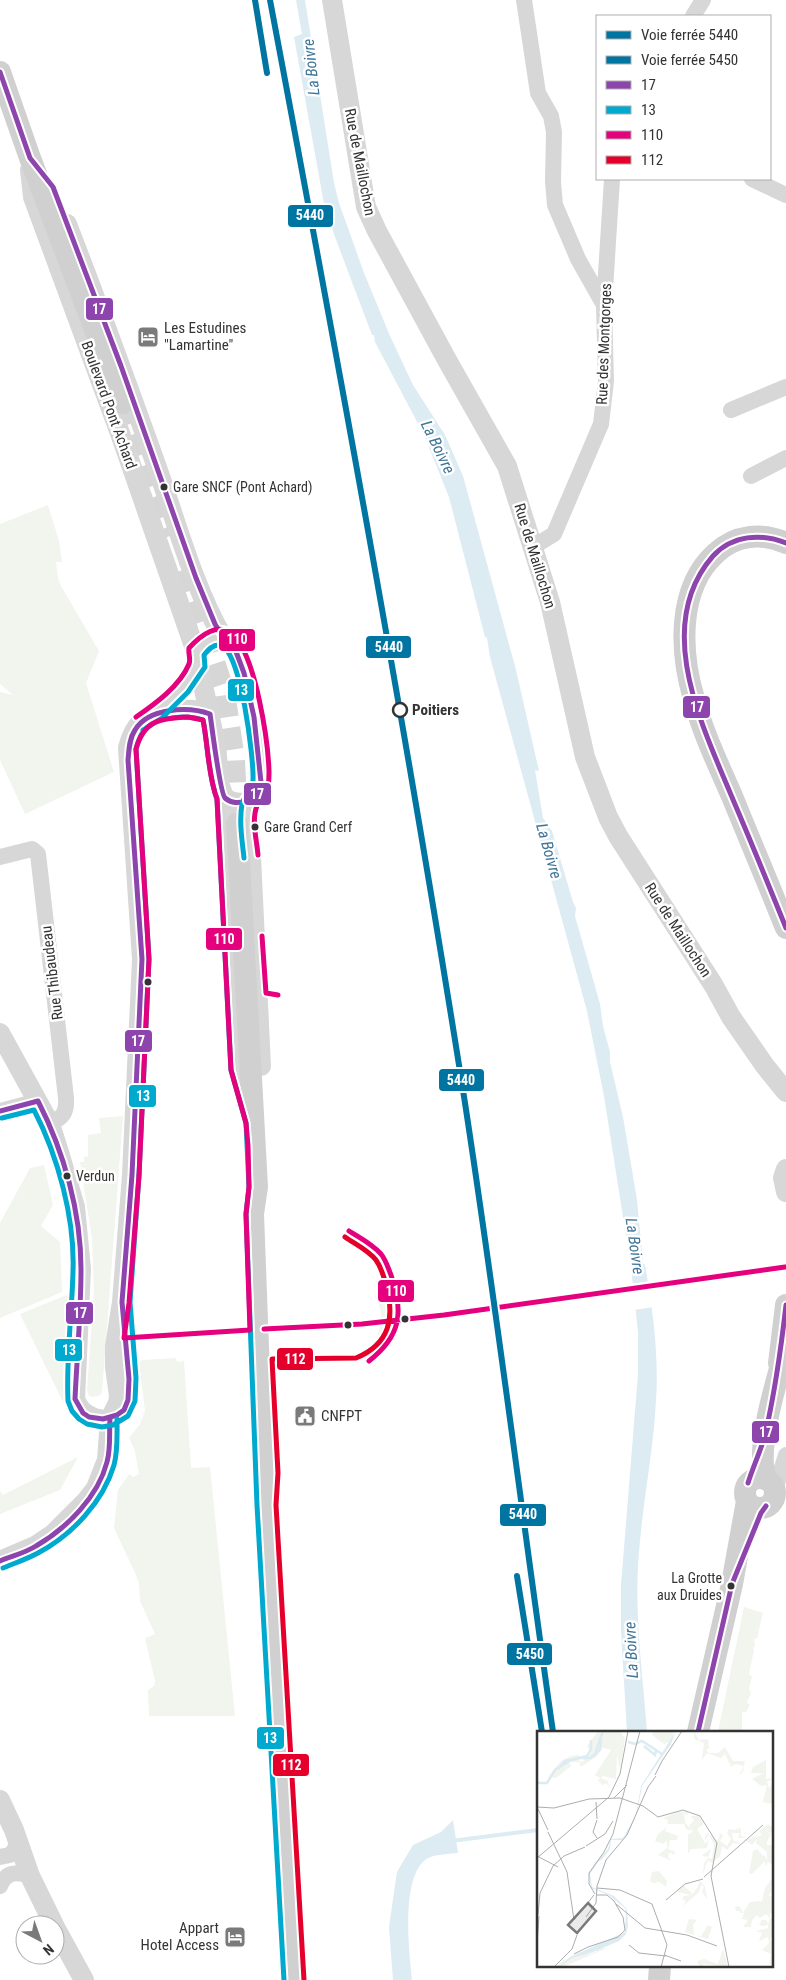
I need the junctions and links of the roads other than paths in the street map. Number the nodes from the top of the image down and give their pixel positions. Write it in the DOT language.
graph roads {
  1 [pos="332,0"];
  2 [pos="524,0"];
  3 [pos="703,0"];
  4 [pos="694,15"];
  5 [pos="0,72"];
  6 [pos="30,158"];
  7 [pos="612,180"];
  8 [pos="754,180"];
  9 [pos="786,195"];
  10 [pos="604,305"];
  11 [pos="786,387"];
  12 [pos="122,403"];
  13 [pos="731,410"];
  14 [pos="786,458"];
  15 [pos="751,476"];
  16 [pos="786,543"];
  17 [pos="532,547"];
  18 [pos="224,638"];
  19 [pos="197,658"];
  20 [pos="157,712"];
  21 [pos="210,714"];
  22 [pos="224,797"];
  23 [pos="251,801"];
  24 [pos="237,824"];
  25 [pos="1,857"];
  26 [pos="786,928"];
  27 [pos="0,1033"];
  28 [pos="786,1092"];
  29 [pos="38,1101"];
  30 [pos="0,1111"];
  31 [pos="253,1122"];
  32 [pos="50,1124"];
  33 [pos="786,1169"];
  34 [pos="257,1187"];
  35 [pos="786,1192"];
  36 [pos="786,1305"];
  37 [pos="786,1348"];
  38 [pos="778,1374"];
  39 [pos="110,1419"];
  40 [pos="786,1456"];
  41 [pos="761,1492"];
  42 [pos="0,1561"];
  43 [pos="698,1731"];
  44 [pos="0,1800"];
  45 [pos="19,1844"];
  46 [pos="0,1857"];
  47 [pos="30,1876"];
  48 [pos="0,1886"];
  49 [pos="50,1915"];
  50 [pos="65,1945"];
  51 [pos="84,1980"];
  52 [pos="292,1980"];
  53 [pos="304,1980"];
  1 -- 17 [label="street, Rue de Maillochon"];
  2 -- 10 [label="street"];
  3 -- 4 [label="street"];
  5 -- 6 [label="main road, Boulevard Pont Achard"];
  6 -- 12 [label="main road, Boulevard Pont Achard"];
  6 -- 18 [label="street, Boulevard Pont Achard"];
  6 -- 19 [label="street, Boulevard Pont Achard"];
  7 -- 10 [label="street, Rue des Montgorges"];
  8 -- 9 [label="street"];
  10 -- 17 [label="street, Rue des Montgorges"];
  11 -- 13 [label="street"];
  14 -- 15 [label="street"];
  16 -- 26 [label="main road"];
  17 -- 28 [label="street, Rue de Maillochon"];
  18 -- 19 [label="street"];
  18 -- 23 [label="street, Boulevard Pont Achard"];
  19 -- 20 [label="street"];
  19 -- 21 [label="street, Boulevard Pont Achard"];
  20 -- 21 [label="street"];
  20 -- 39 [label="street"];
  21 -- 22 [label="street, Boulevard Pont Achard"];
  22 -- 23 [label="street"];
  22 -- 31 [label="street, Boulevard Pont Achard"];
  23 -- 31 [label="street"];
  24 -- 31 [label="main road"];
  25 -- 32 [label="street, Rue Thibaudeau"];
  27 -- 29 [label="street"];
  29 -- 30 [label="street"];
  29 -- 32 [label="street"];
  31 -- 34 [label="main road"];
  32 -- 39 [label="street"];
  33 -- 35 [label="street"];
  34 -- 52 [label="main road"];
  34 -- 53 [label="main road"];
  36 -- 38 [label="main road"];
  37 -- 38 [label="main road"];
  38 -- 41 [label="main road"];
  39 -- 42 [label="street"];
  40 -- 41 [label="street"];
  41 -- 43 [label="main road"];
  44 -- 45 [label="street"];
  45 -- 46 [label="street"];
  45 -- 47 [label="street"];
  47 -- 48 [label="street"];
  47 -- 49 [label="street"];
  50 -- 51 [label="street"];
}
